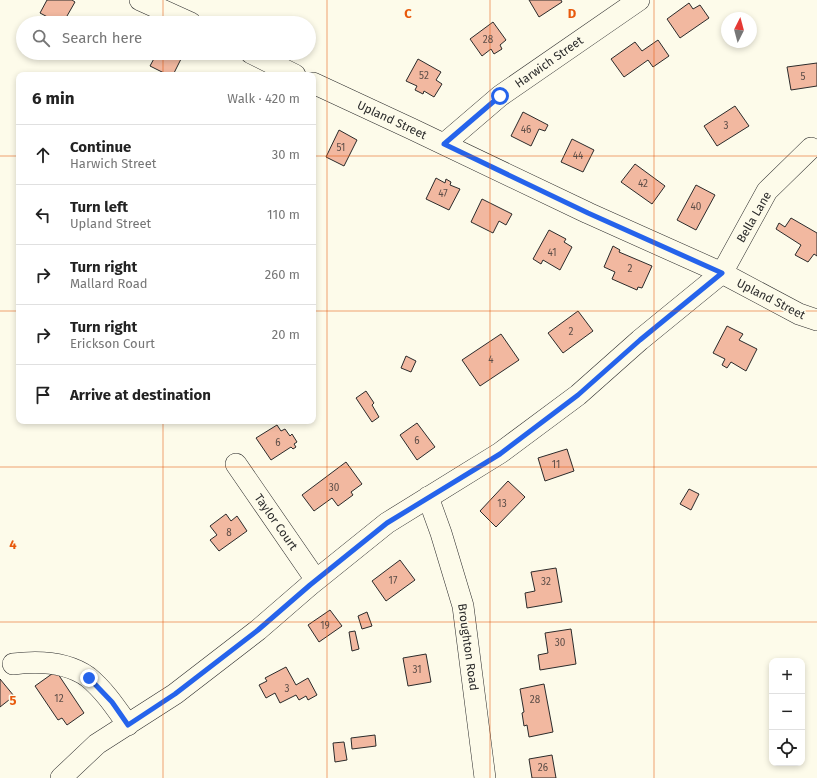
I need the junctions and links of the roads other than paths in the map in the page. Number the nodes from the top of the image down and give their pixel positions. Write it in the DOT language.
graph roads {
  1 [pos="140,0"];
  2 [pos="639,0"];
  3 [pos="175,16"];
  4 [pos="265,60"];
  5 [pos="289,72"];
  6 [pos="316,84"];
  7 [pos="444,144"];
  8 [pos="810,148"];
  9 [pos="722,273"];
  10 [pos="817,320"];
  11 [pos="236,464"];
  12 [pos="428,497"];
  13 [pos="316,580"];
  14 [pos="13,664"];
  15 [pos="128,725"];
  16 [pos="61,778"];
  17 [pos="486,778"];
  1 -- 3 [label="street"];
  2 -- 7 [label="street, Harwich Street"];
  4 -- 5 [label="street"];
  6 -- 7 [label="street, Upland Street"];
  7 -- 9 [label="street, Upland Street"];
  8 -- 9 [label="street, Bella Lane"];
  9 -- 10 [label="street, Upland Street"];
  9 -- 12 [label="street"];
  11 -- 13 [label="street, Taylor Court"];
  12 -- 13 [label="street"];
  12 -- 17 [label="street, Broughton Road"];
  13 -- 15 [label="street"];
  14 -- 15 [label="street"];
  15 -- 16 [label="street"];
}
